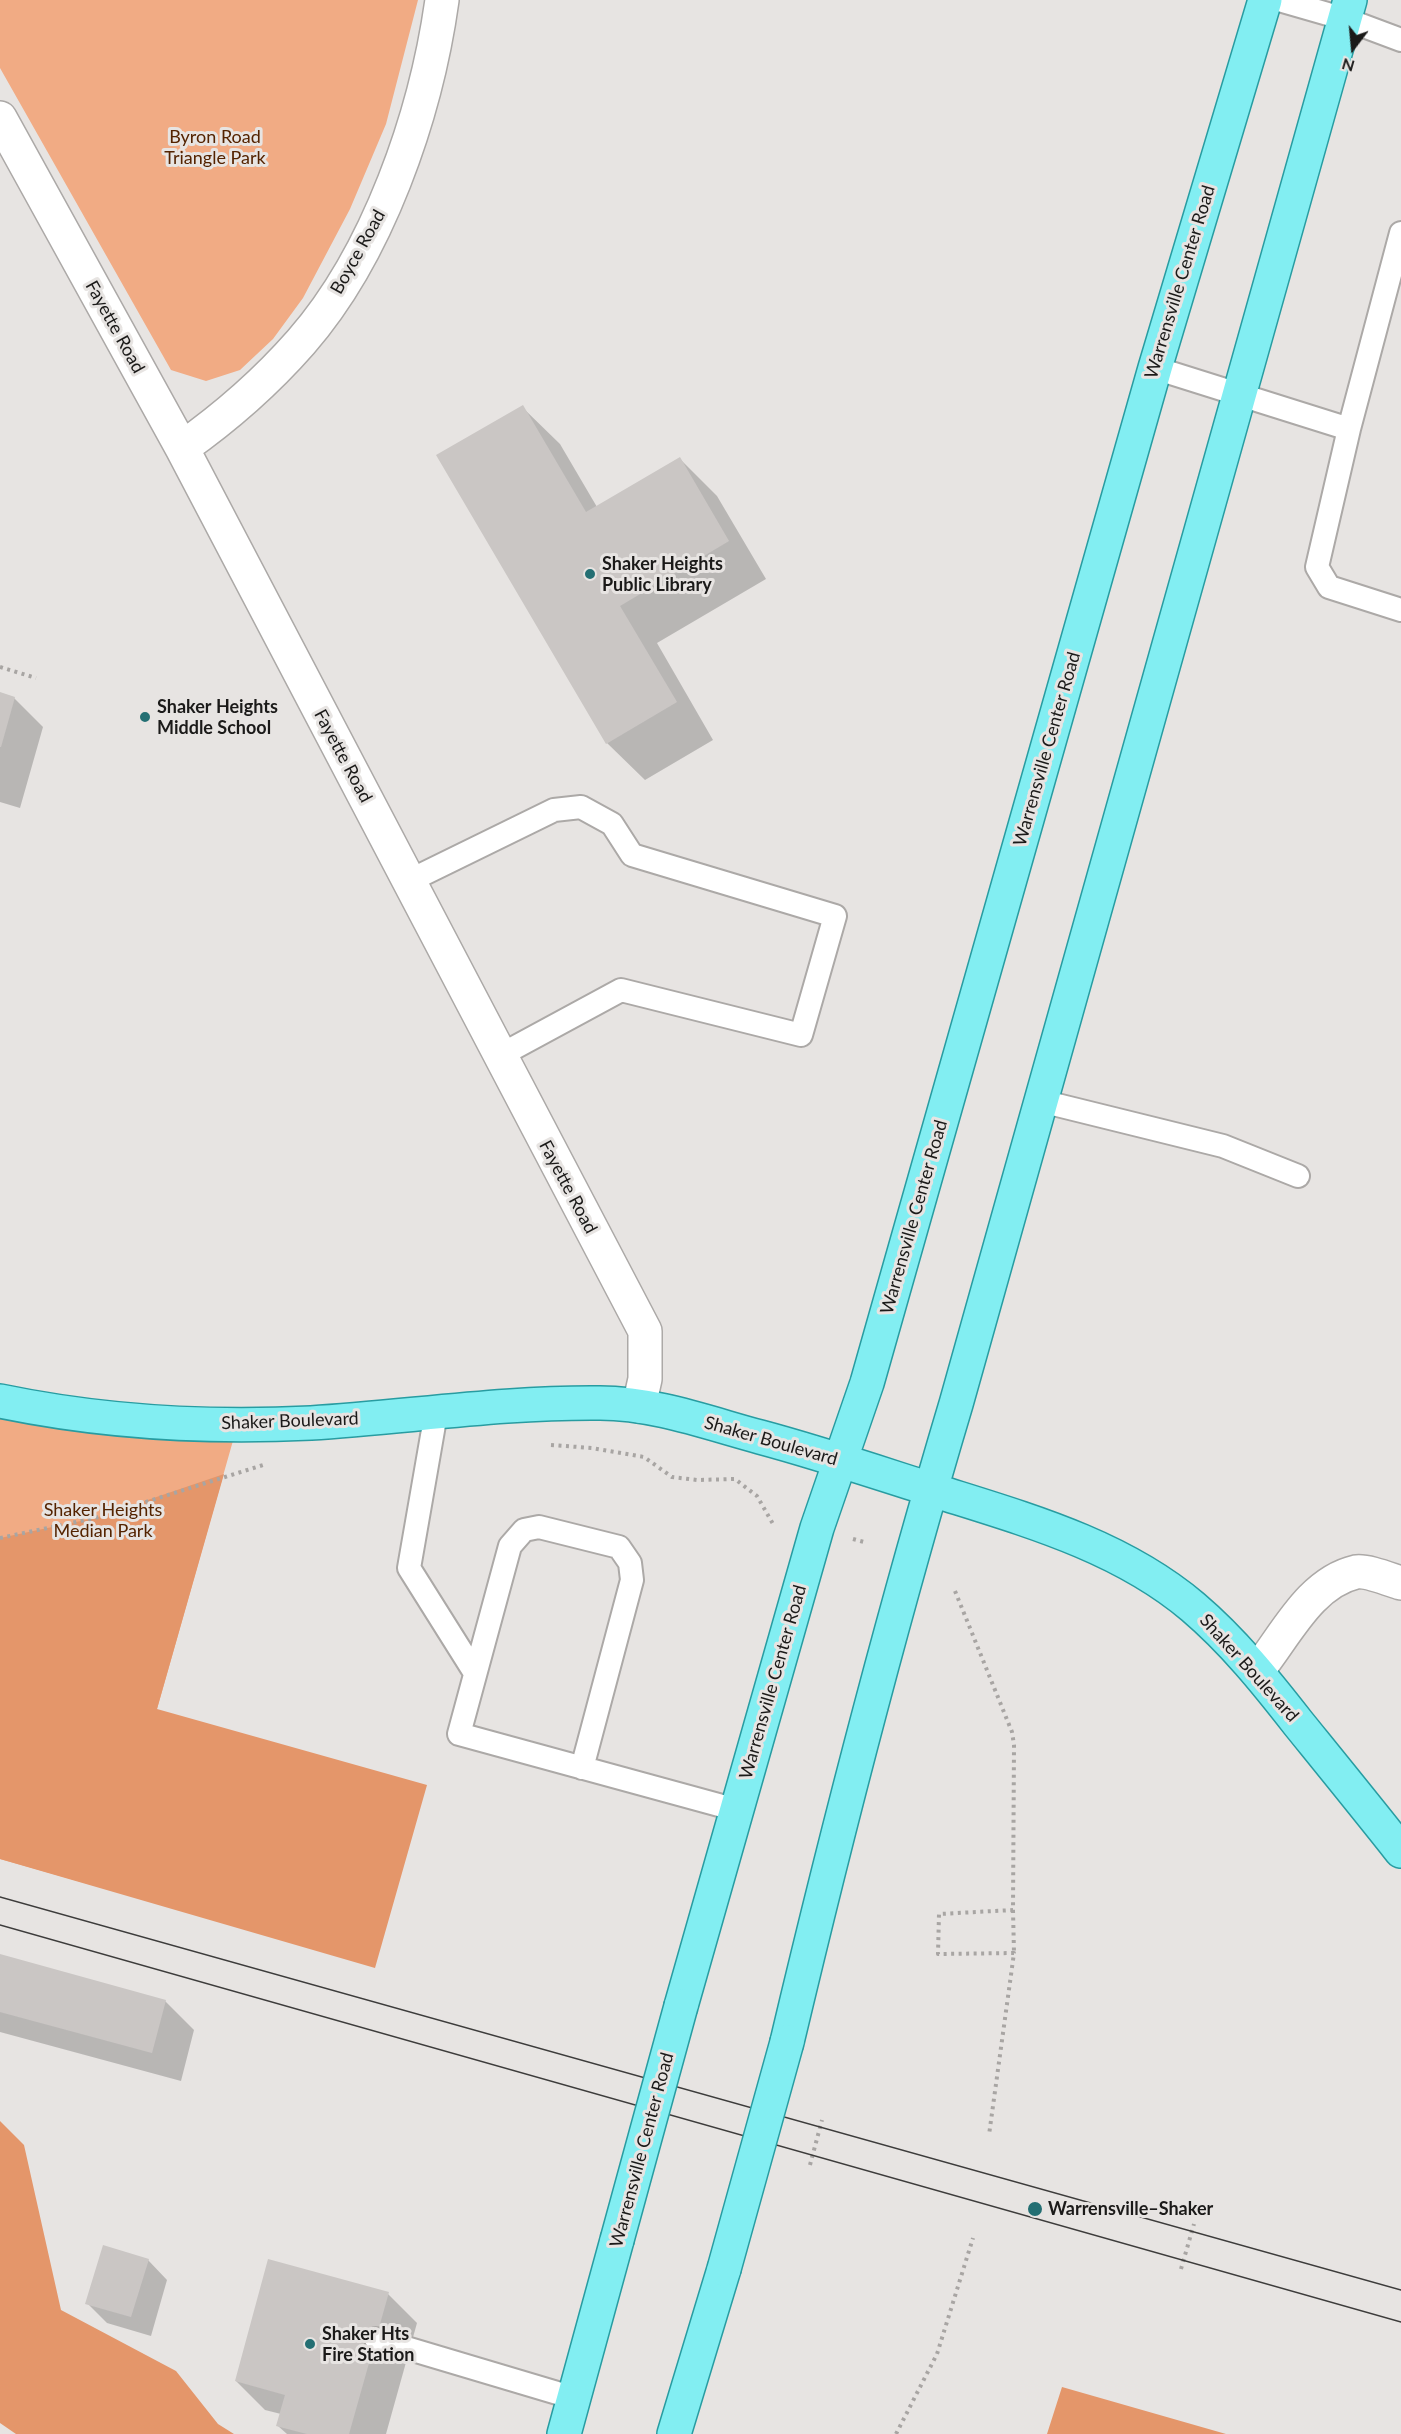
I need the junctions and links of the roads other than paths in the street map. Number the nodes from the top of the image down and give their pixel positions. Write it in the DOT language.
graph roads {
  1 [pos="442,0"];
  2 [pos="1265,0"];
  3 [pos="1279,0"];
  4 [pos="1347,9"];
  5 [pos="1401,40"];
  6 [pos="0,118"];
  7 [pos="1401,233"];
  8 [pos="1155,368"];
  9 [pos="1240,393"];
  10 [pos="1348,429"];
  11 [pos="182,448"];
  12 [pos="1401,610"];
  13 [pos="409,881"];
  14 [pos="499,1056"];
  15 [pos="1041,1101"];
  16 [pos="1298,1176"];
  17 [pos="0,1401"];
  18 [pos="639,1406"];
  19 [pos="436,1413"];
  20 [pos="841,1460"];
  21 [pos="930,1489"];
  22 [pos="1401,1583"];
  23 [pos="1257,1671"];
  24 [pos="476,1673"];
  25 [pos="582,1768"];
  26 [pos="737,1810"];
  27 [pos="1401,1851"];
  28 [pos="376,2339"];
  29 [pos="574,2398"];
  30 [pos="564,2434"];
  31 [pos="674,2434"];
  1 -- 11 [label="street, Boyce Road"];
  2 -- 8 [label="main road, Warrensville Center Road"];
  3 -- 4 [label="lane"];
  4 -- 5 [label="lane"];
  4 -- 9 [label="main road"];
  6 -- 11 [label="street, Fayette Road"];
  7 -- 10 [label="lane"];
  8 -- 9 [label="lane"];
  8 -- 20 [label="main road, Warrensville Center Road"];
  9 -- 10 [label="lane"];
  9 -- 15 [label="main road"];
  10 -- 12 [label="lane"];
  11 -- 13 [label="street, Fayette Road"];
  13 -- 14 [label="street, Fayette Road"];
  13 -- 14 [label="lane"];
  14 -- 18 [label="street, Fayette Road"];
  15 -- 16 [label="lane"];
  15 -- 21 [label="main road"];
  17 -- 19 [label="main road, Shaker Boulevard"];
  18 -- 19 [label="main road, Shaker Boulevard"];
  18 -- 20 [label="main road, Shaker Boulevard"];
  19 -- 24 [label="lane"];
  20 -- 21 [label="main road, Shaker Boulevard"];
  20 -- 26 [label="main road, Warrensville Center Road"];
  21 -- 23 [label="main road, Shaker Boulevard"];
  21 -- 31 [label="main road, bridge"];
  22 -- 23 [label="street"];
  23 -- 27 [label="main road, Shaker Boulevard"];
  24 -- 25 [label="lane"];
  24 -- 25 [label="lane"];
  25 -- 26 [label="lane"];
  26 -- 29 [label="main road, Warrensville Center Road, bridge"];
  28 -- 29 [label="lane"];
  29 -- 30 [label="main road, Warrensville Center Road"];
}
